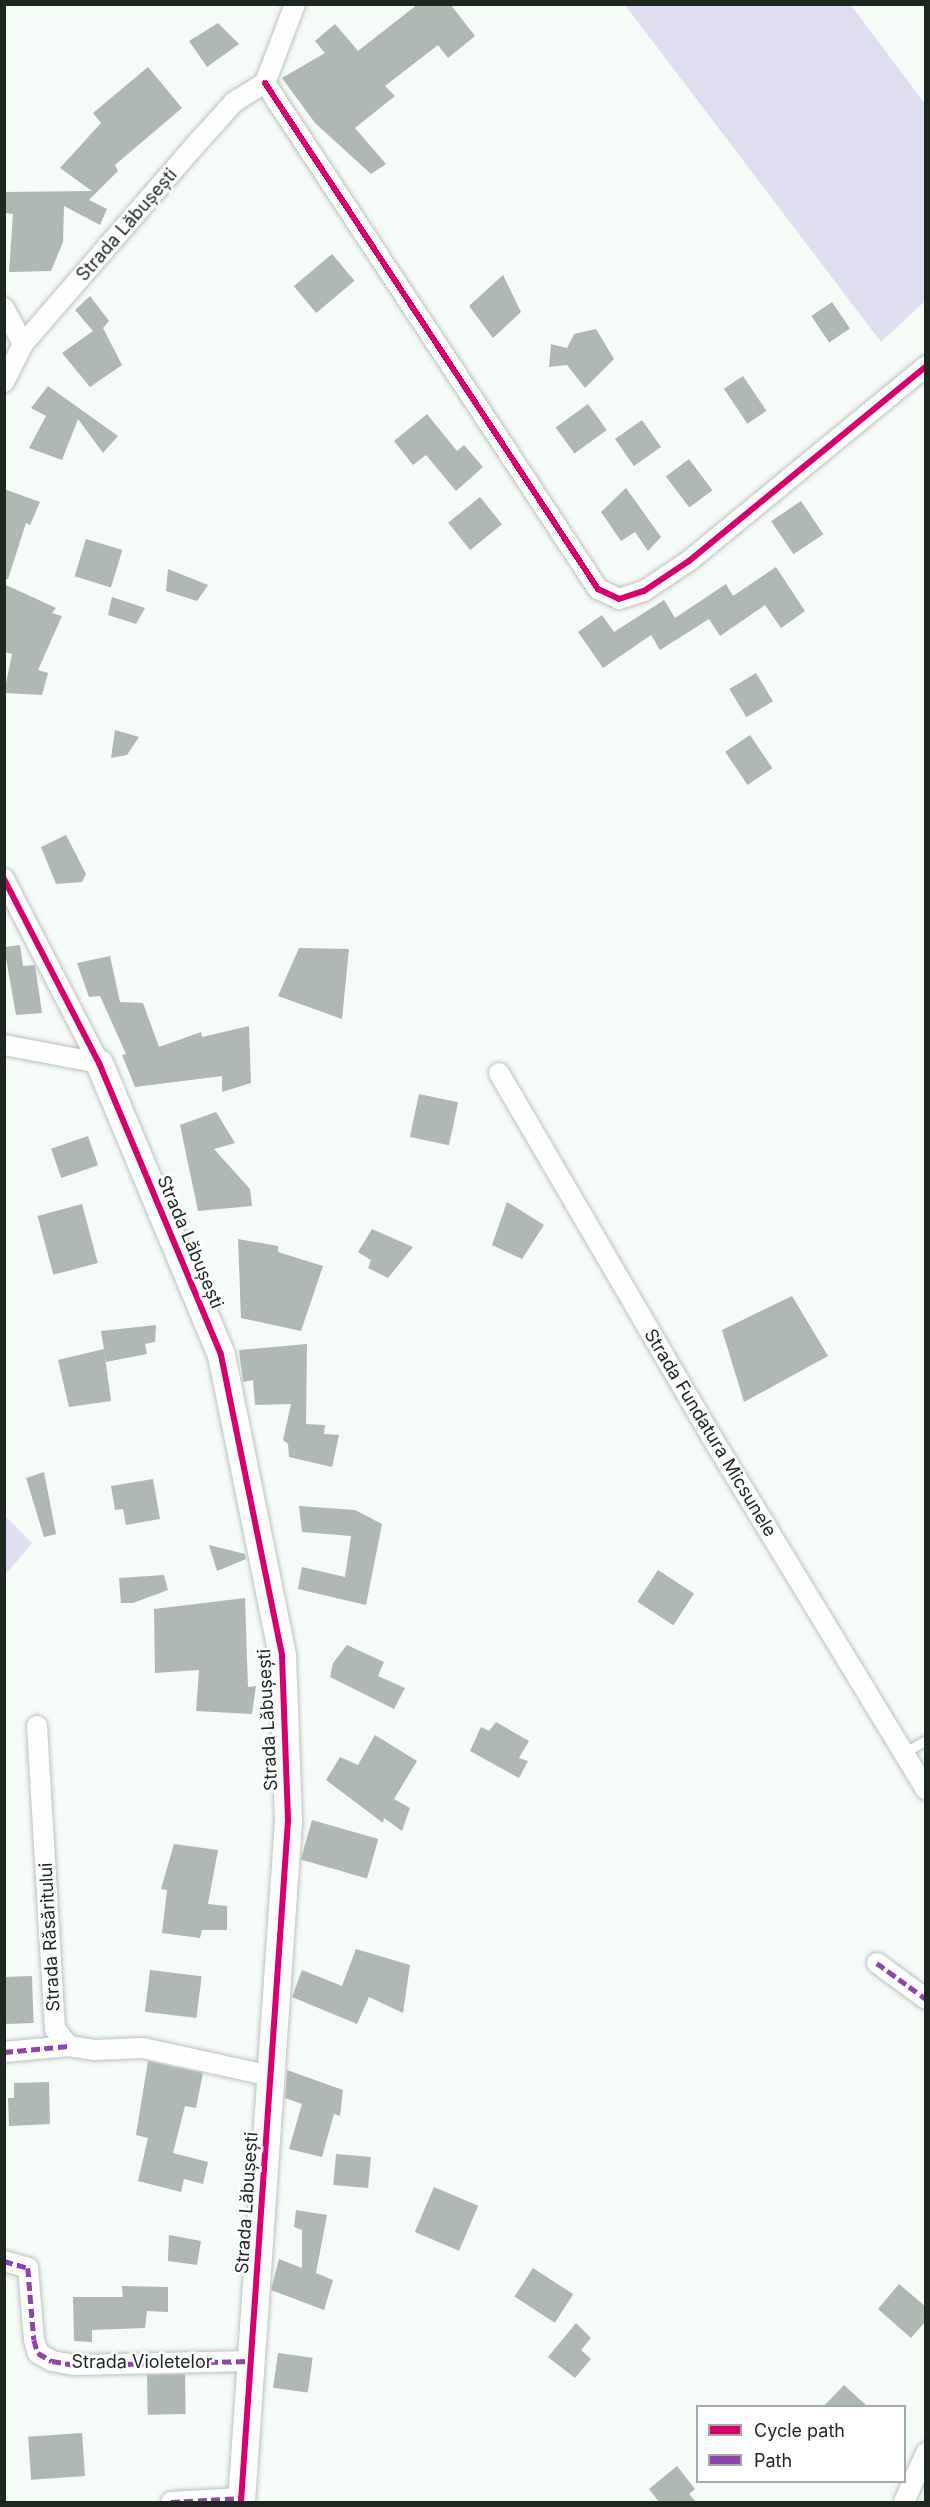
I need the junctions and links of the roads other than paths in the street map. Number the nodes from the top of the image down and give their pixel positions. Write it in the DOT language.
graph roads {
  1 [pos="295,4"];
  2 [pos="265,82"];
  3 [pos="4,308"];
  4 [pos="23,344"];
  5 [pos="926,366"];
  6 [pos="4,382"];
  7 [pos="4,879"];
  8 [pos="4,1045"];
  9 [pos="99,1063"];
  10 [pos="499,1073"];
  11 [pos="37,1726"];
  12 [pos="926,1740"];
  13 [pos="903,1753"];
  14 [pos="926,1790"];
  15 [pos="877,1963"];
  16 [pos="926,1999"];
  17 [pos="69,2046"];
  18 [pos="4,2052"];
  19 [pos="271,2076"];
  20 [pos="4,2261"];
  21 [pos="252,2361"];
  22 [pos="926,2453"];
  23 [pos="242,2500"];
  24 [pos="171,2502"];
  25 [pos="904,2502"];
  1 -- 2 [label="street"];
  2 -- 4 [label="street, Strada Lăbușești"];
  2 -- 5 [label="street"];
  3 -- 4 [label="street"];
  4 -- 6 [label="street, Strada Lăbușești"];
  7 -- 9 [label="street, Strada Lăbușești"];
  8 -- 9 [label="street"];
  9 -- 19 [label="street, Strada Lăbușești"];
  10 -- 13 [label="street, Strada Fundatura Micsunele"];
  11 -- 17 [label="street, Strada Răsăritului"];
  12 -- 13 [label="lane"];
  13 -- 14 [label="street, Strada Fundatura Micsunele"];
  15 -- 16 [label="street"];
  17 -- 18 [label="street"];
  17 -- 19 [label="street"];
  19 -- 21 [label="street, Strada Lăbușești"];
  20 -- 21 [label="street, Strada Violetelor"];
  21 -- 23 [label="street, Strada Lăbușești"];
  22 -- 25 [label="street"];
  23 -- 24 [label="street"];
}
